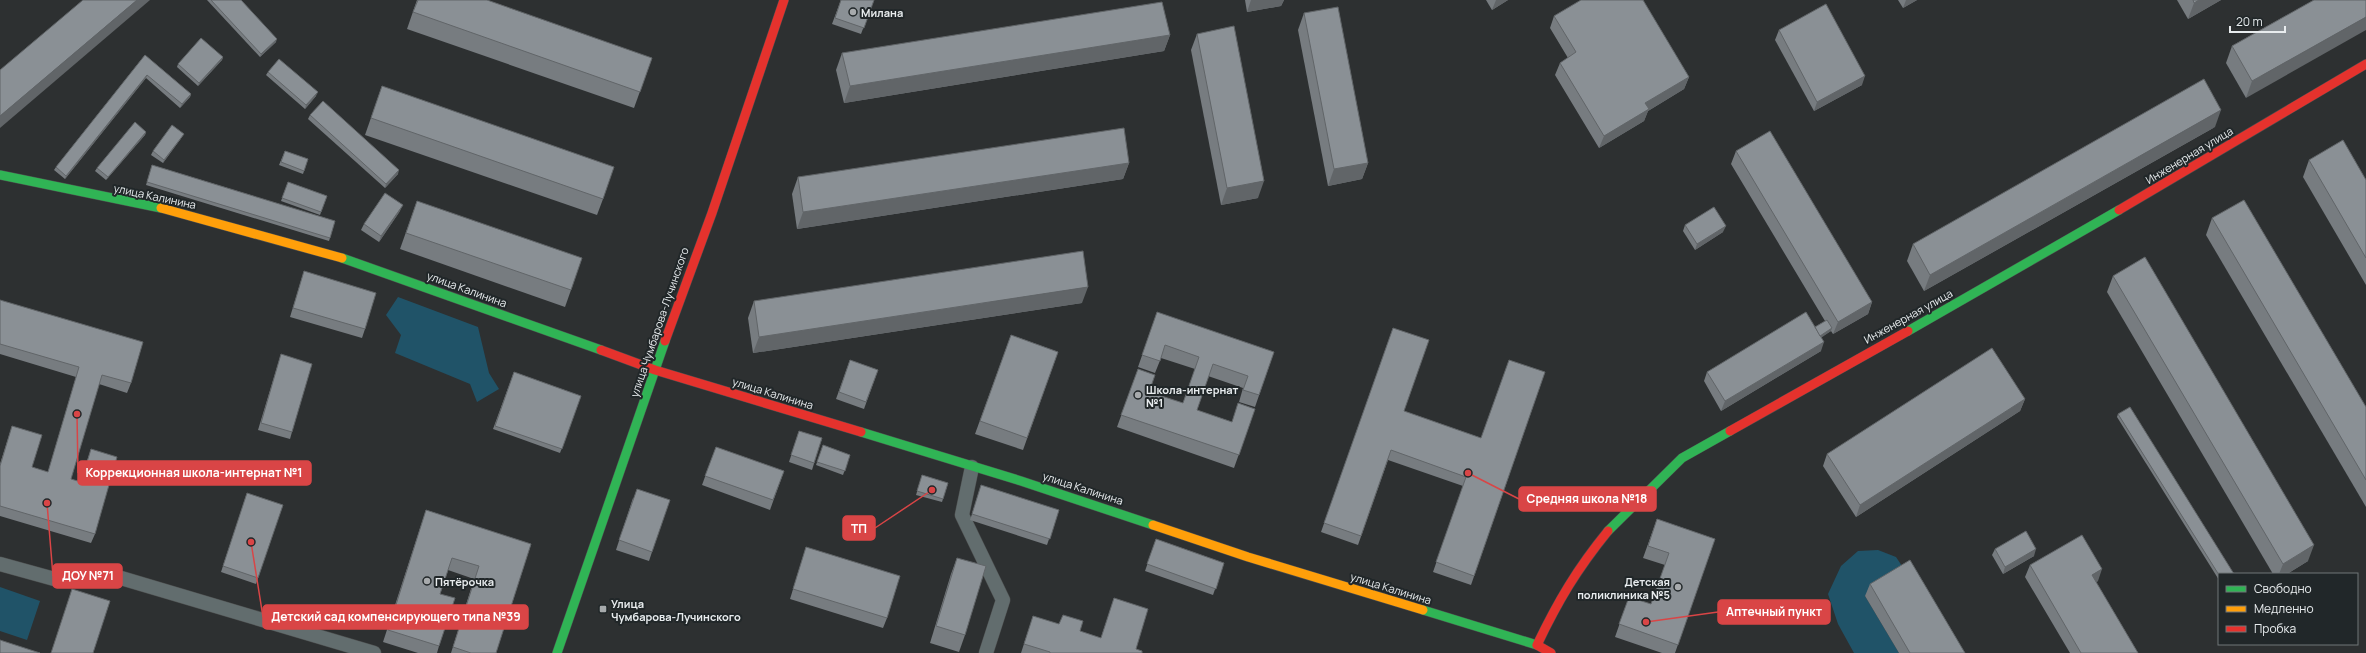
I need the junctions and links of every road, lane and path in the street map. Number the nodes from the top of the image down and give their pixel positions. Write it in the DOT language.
graph roads {
  1 [pos="784,0"];
  2 [pos="2366,64"];
  3 [pos="0,175"];
  4 [pos="655,370"];
  5 [pos="972,466"];
  6 [pos="0,564"];
  7 [pos="1537,645"];
  8 [pos="374,653"];
  9 [pos="557,653"];
  10 [pos="986,653"];
  11 [pos="1551,653"];
  1 -- 4 [label="street, улица Чумбарова-Лучинского"];
  2 -- 7 [label="street, Инженерная улица"];
  3 -- 4 [label="street, улица Калинина"];
  4 -- 5 [label="street, улица Калинина"];
  4 -- 9 [label="street, улица Чумбарова-Лучинского"];
  5 -- 7 [label="street, улица Калинина"];
  5 -- 10 [label="street"];
  6 -- 8 [label="street"];
  7 -- 11 [label="street"];
}
